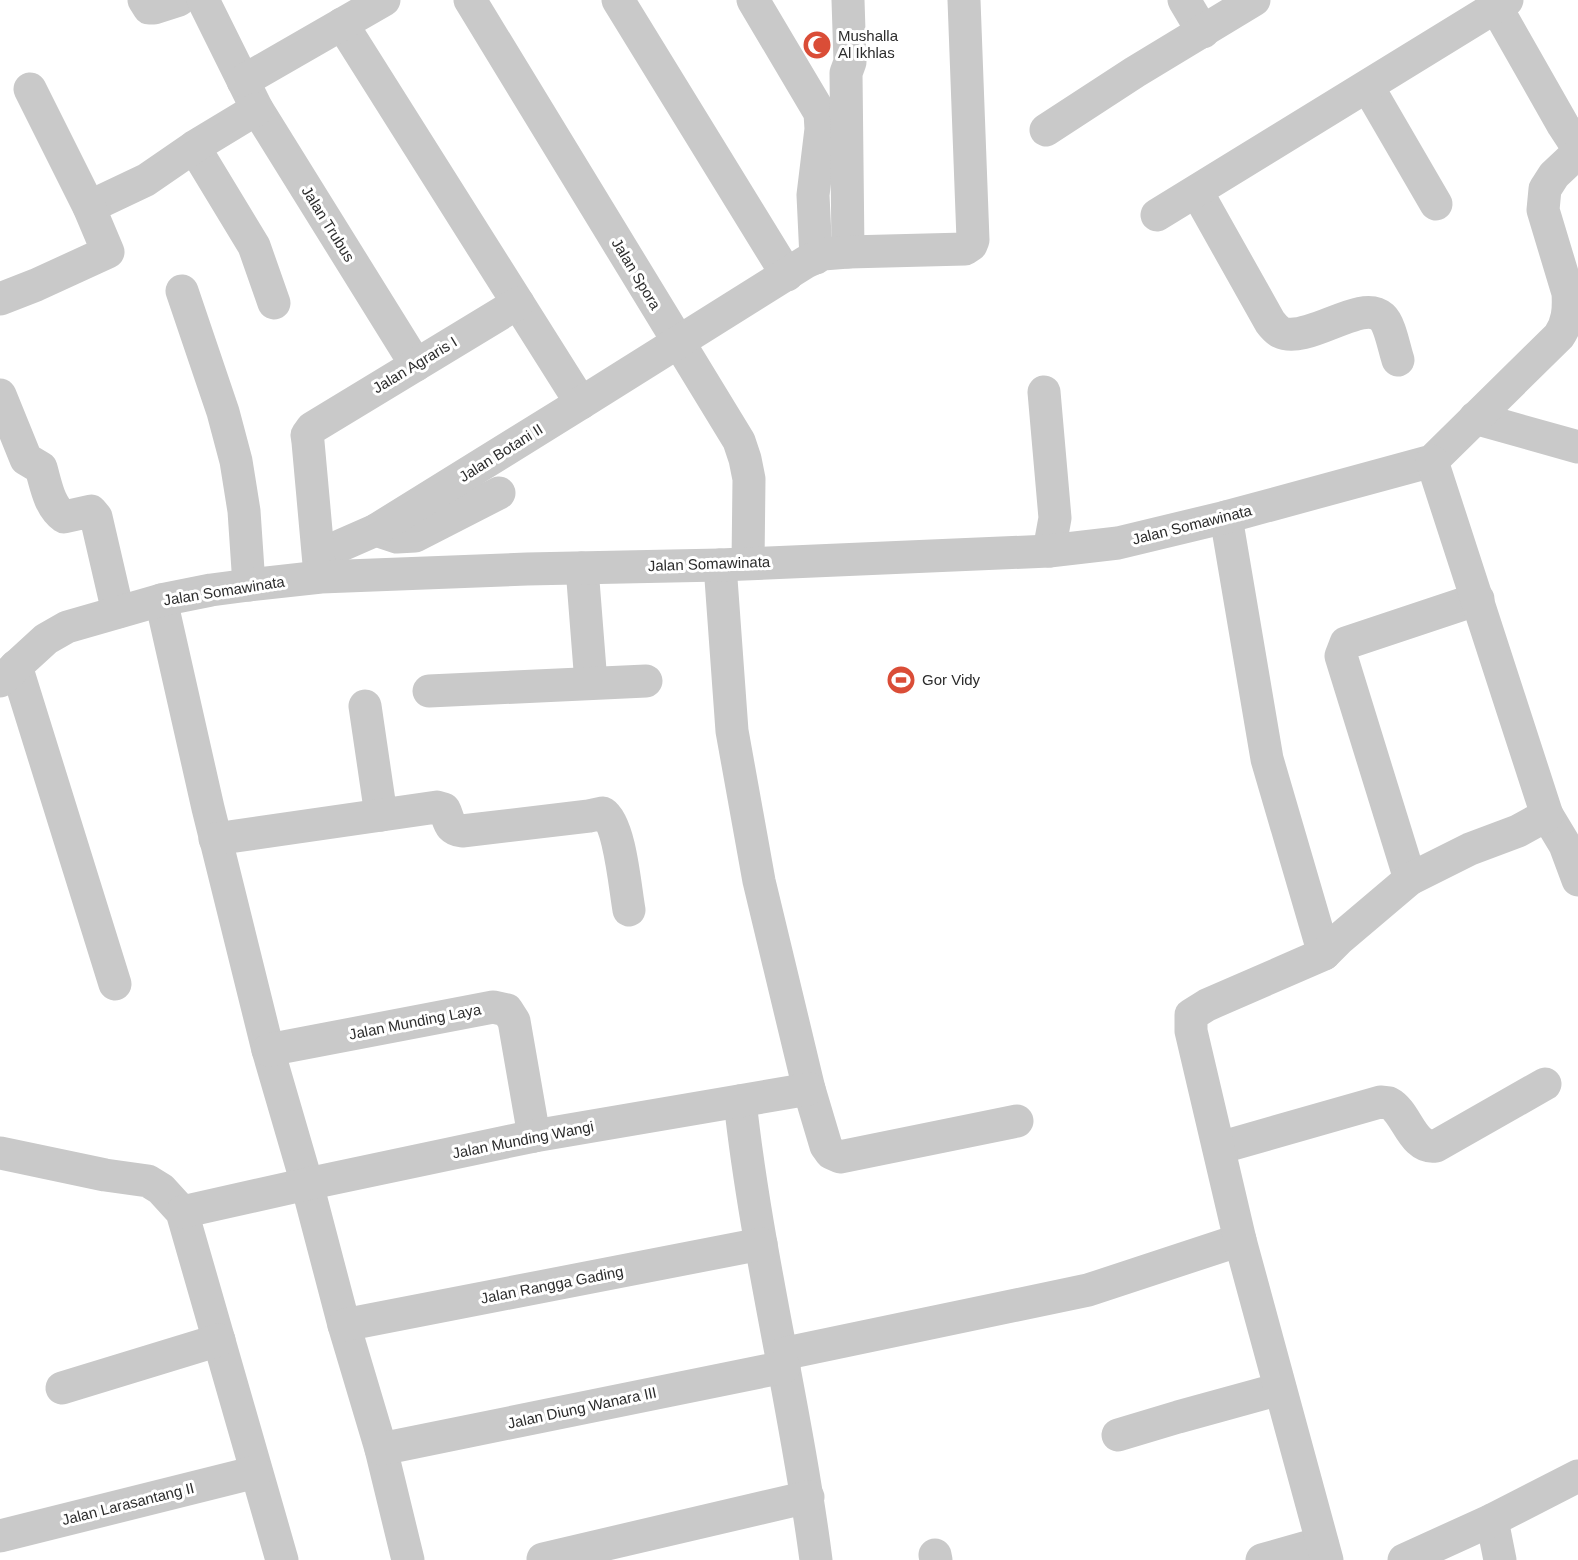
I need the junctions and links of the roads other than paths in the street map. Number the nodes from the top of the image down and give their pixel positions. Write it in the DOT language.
graph roads {
  1 [pos="144,0"];
  2 [pos="179,0"];
  3 [pos="203,0"];
  4 [pos="384,0"];
  5 [pos="470,0"];
  6 [pos="618,0"];
  7 [pos="753,0"];
  8 [pos="848,0"];
  9 [pos="964,0"];
  10 [pos="1184,0"];
  11 [pos="1254,0"];
  12 [pos="1498,2"];
  13 [pos="342,24"];
  14 [pos="1203,32"];
  15 [pos="1368,87"];
  16 [pos="30,89"];
  17 [pos="250,95"];
  18 [pos="1046,130"];
  19 [pos="194,147"];
  20 [pos="1578,148"];
  21 [pos="1578,157"];
  22 [pos="1197,192"];
  23 [pos="1436,204"];
  24 [pos="89,207"];
  25 [pos="1157,215"];
  26 [pos="848,252"];
  27 [pos="816,258"];
  28 [pos="787,275"];
  29 [pos="182,291"];
  30 [pos="1568,293"];
  31 [pos="0,299"];
  32 [pos="274,303"];
  33 [pos="518,303"];
  34 [pos="677,342"];
  35 [pos="1578,348"];
  36 [pos="1398,360"];
  37 [pos="416,365"];
  38 [pos="1044,392"];
  39 [pos="0,395"];
  40 [pos="581,404"];
  41 [pos="1475,418"];
  42 [pos="1578,447"];
  43 [pos="1432,460"];
  44 [pos="499,493"];
  45 [pos="1226,517"];
  46 [pos="376,530"];
  47 [pos="1049,550"];
  48 [pos="734,564"];
  49 [pos="320,566"];
  50 [pos="582,568"];
  51 [pos="249,585"];
  52 [pos="1478,599"];
  53 [pos="161,600"];
  54 [pos="118,612"];
  55 [pos="8,674"];
  56 [pos="646,681"];
  57 [pos="591,683"];
  58 [pos="429,691"];
  59 [pos="365,706"];
  60 [pos="381,815"];
  61 [pos="1547,815"];
  62 [pos="215,839"];
  63 [pos="1410,879"];
  64 [pos="1578,880"];
  65 [pos="629,909"];
  66 [pos="1324,954"];
  67 [pos="115,984"];
  68 [pos="268,1050"];
  69 [pos="1545,1084"];
  70 [pos="809,1089"];
  71 [pos="740,1101"];
  72 [pos="1017,1121"];
  73 [pos="534,1136"];
  74 [pos="1219,1148"];
  75 [pos="0,1154"];
  76 [pos="307,1184"];
  77 [pos="182,1212"];
  78 [pos="1240,1240"];
  79 [pos="761,1244"];
  80 [pos="344,1325"];
  81 [pos="219,1340"];
  82 [pos="783,1360"];
  83 [pos="62,1388"];
  84 [pos="1280,1389"];
  85 [pos="1118,1435"];
  86 [pos="381,1449"];
  87 [pos="256,1472"];
  88 [pos="1578,1476"];
  89 [pos="808,1497"];
  90 [pos="1492,1520"];
  91 [pos="0,1536"];
  92 [pos="1325,1551"];
  93 [pos="543,1559"];
  94 [pos="282,1560"];
  95 [pos="408,1560"];
  96 [pos="816,1560"];
  97 [pos="1262,1560"];
  98 [pos="1404,1560"];
  99 [pos="1500,1560"];
  1 -- 2 [label="street"];
  3 -- 17 [label="street, Jalan Trubus"];
  4 -- 13 [label="street"];
  5 -- 34 [label="street, Jalan Spora"];
  6 -- 28 [label="street"];
  7 -- 27 [label="street"];
  8 -- 26 [label="street"];
  9 -- 26 [label="street, Jalan Botani II"];
  10 -- 14 [label="street"];
  11 -- 14 [label="street"];
  12 -- 15 [label="street"];
  12 -- 20 [label="street"];
  13 -- 17 [label="street"];
  13 -- 33 [label="street"];
  14 -- 18 [label="street"];
  15 -- 22 [label="street"];
  15 -- 23 [label="street"];
  16 -- 24 [label="street"];
  17 -- 19 [label="street"];
  17 -- 37 [label="street, Jalan Trubus"];
  19 -- 24 [label="street"];
  19 -- 32 [label="street"];
  21 -- 30 [label="street"];
  22 -- 25 [label="street"];
  22 -- 36 [label="street"];
  24 -- 31 [label="street"];
  26 -- 27 [label="street, Jalan Botani II"];
  27 -- 28 [label="street, Jalan Botani II"];
  28 -- 34 [label="street, Jalan Botani II"];
  29 -- 51 [label="street"];
  30 -- 35 [label="street"];
  30 -- 41 [label="street"];
  33 -- 37 [label="street, Jalan Agraris I"];
  33 -- 40 [label="street"];
  34 -- 40 [label="street, Jalan Botani II"];
  34 -- 48 [label="street, Jalan Spora"];
  37 -- 49 [label="street, Jalan Agraris I"];
  38 -- 47 [label="street"];
  39 -- 54 [label="street"];
  40 -- 46 [label="street, Jalan Botani II"];
  41 -- 42 [label="street"];
  41 -- 43 [label="street"];
  43 -- 45 [label="street, Jalan Somawinata"];
  43 -- 52 [label="street"];
  44 -- 46 [label="street"];
  45 -- 47 [label="street, Jalan Somawinata"];
  45 -- 66 [label="street"];
  46 -- 49 [label="street, Jalan Botani II"];
  47 -- 48 [label="street, Jalan Somawinata"];
  48 -- 50 [label="street, Jalan Somawinata"];
  48 -- 70 [label="street, Jalan Spora"];
  49 -- 50 [label="street, Jalan Somawinata"];
  49 -- 51 [label="street, Jalan Somawinata"];
  50 -- 57 [label="street"];
  51 -- 53 [label="street, Jalan Somawinata"];
  52 -- 61 [label="street"];
  52 -- 63 [label="street"];
  53 -- 54 [label="street, Jalan Somawinata"];
  53 -- 62 [label="street"];
  54 -- 55 [label="street, Jalan Somawinata"];
  55 -- 67 [label="street"];
  56 -- 57 [label="street"];
  57 -- 58 [label="street"];
  59 -- 60 [label="street"];
  60 -- 62 [label="street"];
  60 -- 65 [label="street"];
  61 -- 63 [label="street"];
  61 -- 64 [label="street"];
  62 -- 68 [label="street"];
  63 -- 66 [label="street"];
  66 -- 74 [label="street"];
  68 -- 73 [label="street, Jalan Munding Laya"];
  68 -- 76 [label="street"];
  69 -- 74 [label="street"];
  70 -- 71 [label="street, Jalan Munding Wangi"];
  70 -- 72 [label="street, Jalan Spora"];
  71 -- 73 [label="street, Jalan Munding Wangi"];
  71 -- 79 [label="street"];
  73 -- 76 [label="street, Jalan Munding Wangi"];
  74 -- 78 [label="street"];
  75 -- 77 [label="street"];
  76 -- 77 [label="street, Jalan Munding Wangi"];
  76 -- 80 [label="street"];
  77 -- 81 [label="street"];
  78 -- 82 [label="street, Jalan Diung Wanara III"];
  78 -- 84 [label="street"];
  79 -- 80 [label="street, Jalan Rangga Gading"];
  79 -- 82 [label="street"];
  80 -- 86 [label="street"];
  81 -- 83 [label="street"];
  81 -- 87 [label="street"];
  82 -- 86 [label="street, Jalan Diung Wanara III"];
  82 -- 89 [label="street"];
  84 -- 85 [label="street"];
  84 -- 92 [label="street"];
  86 -- 95 [label="street"];
  87 -- 91 [label="street, Jalan Larasantang II"];
  87 -- 94 [label="street"];
  88 -- 90 [label="street"];
  89 -- 93 [label="street"];
  89 -- 96 [label="street"];
  90 -- 98 [label="street"];
  90 -- 99 [label="street"];
  92 -- 97 [label="street"];
}
